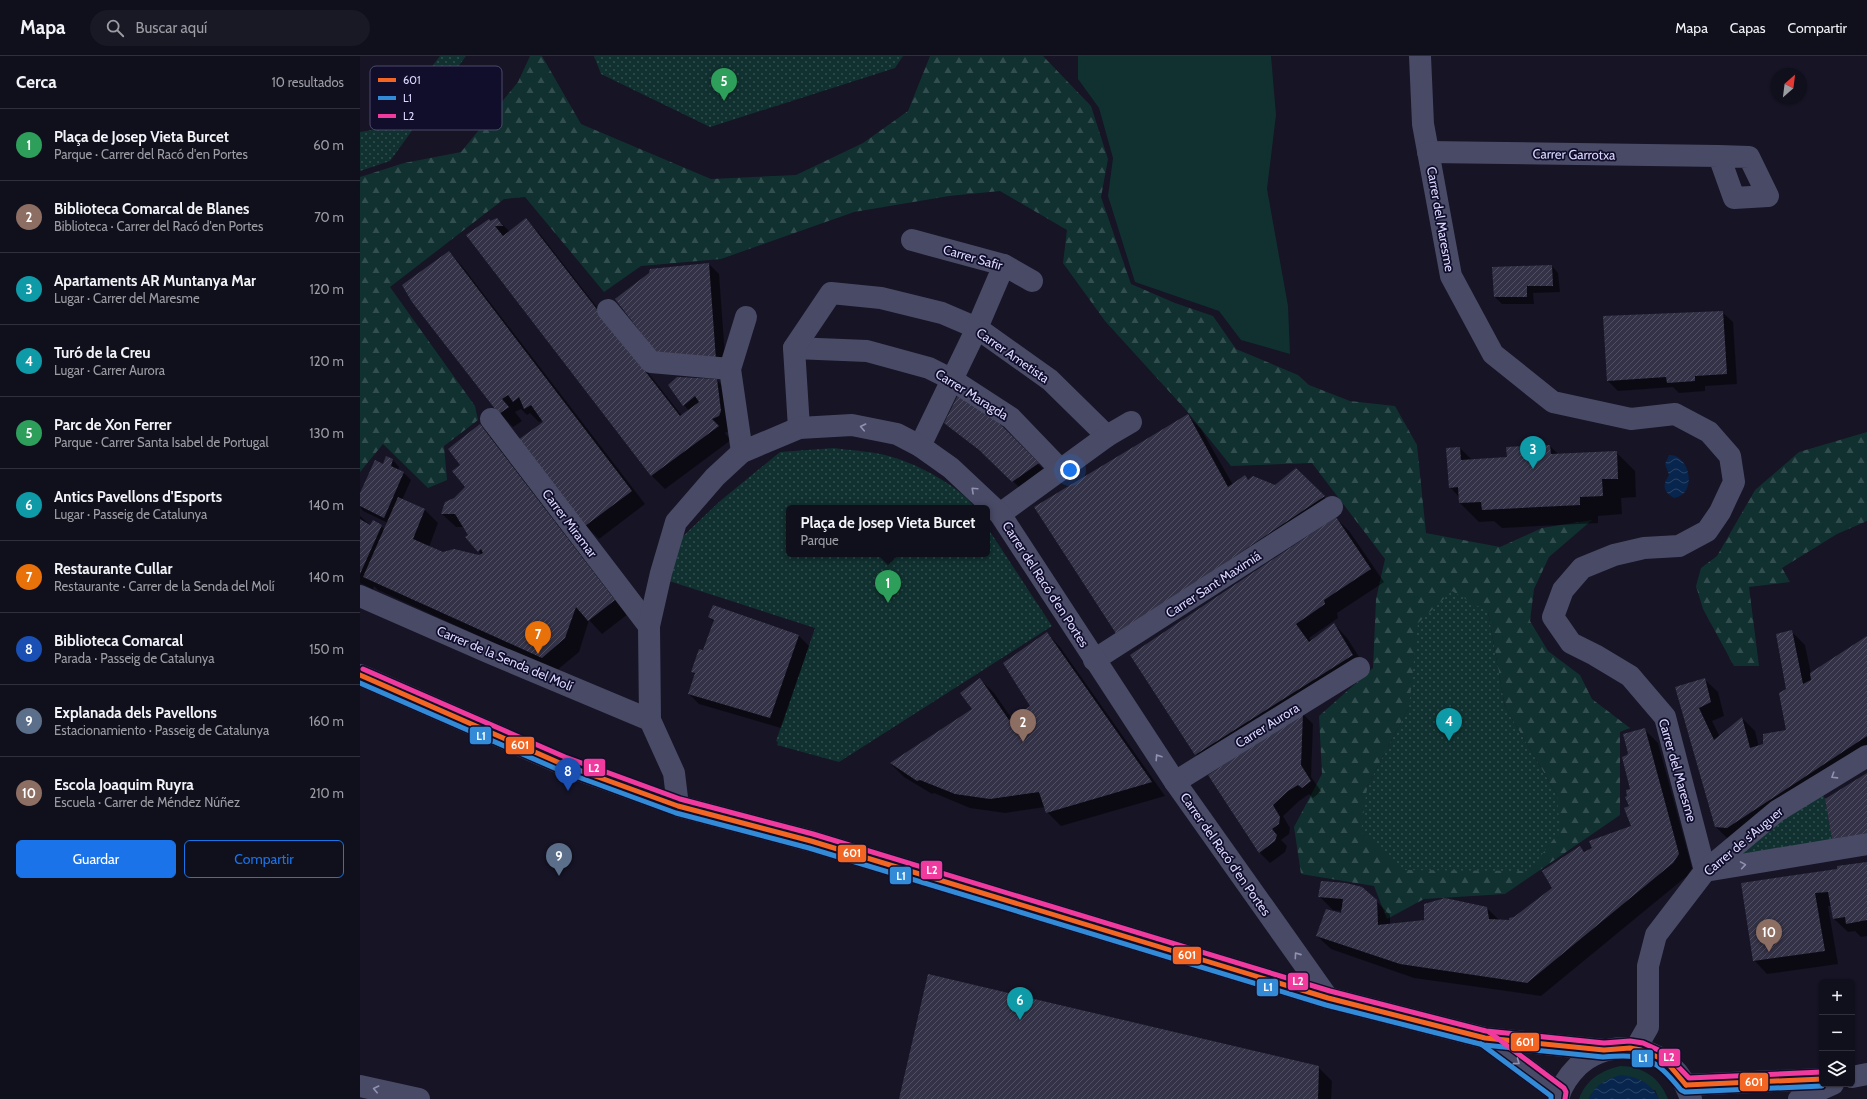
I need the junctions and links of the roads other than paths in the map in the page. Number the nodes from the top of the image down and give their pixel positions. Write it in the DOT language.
graph roads {
  1 [pos="1420,56"];
  2 [pos="1428,152"];
  3 [pos="1719,156"];
  4 [pos="912,240"];
  5 [pos="1004,265"];
  6 [pos="1032,281"];
  7 [pos="608,310"];
  8 [pos="746,317"];
  9 [pos="977,328"];
  10 [pos="794,348"];
  11 [pos="730,369"];
  12 [pos="951,379"];
  13 [pos="491,419"];
  14 [pos="1131,422"];
  15 [pos="800,428"];
  16 [pos="1107,436"];
  17 [pos="920,446"];
  18 [pos="742,452"];
  19 [pos="1060,469"];
  20 [pos="1332,507"];
  21 [pos="1000,514"];
  22 [pos="360,596"];
  23 [pos="650,626"];
  24 [pos="1094,660"];
  25 [pos="1359,668"];
  26 [pos="360,675"];
  27 [pos="650,720"];
  28 [pos="1867,756"];
  29 [pos="1175,782"];
  30 [pos="678,806"];
  31 [pos="1867,844"];
  32 [pos="1705,871"];
  33 [pos="1328,998"];
  34 [pos="1485,1038"];
  35 [pos="1636,1048"];
  36 [pos="1604,1050"];
  37 [pos="1867,1074"];
  38 [pos="1855,1076"];
  39 [pos="1819,1079"];
  40 [pos="360,1086"];
  41 [pos="1826,1087"];
  42 [pos="1689,1092"];
  43 [pos="1558,1096"];
  44 [pos="419,1099"];
  45 [pos="1798,1099"];
  1 -- 2 [label="street, Carrer del Maresme"];
  2 -- 3 [label="street, Carrer Garrotxa"];
  2 -- 32 [label="street, Carrer del Maresme"];
  4 -- 5 [label="street, Carrer Safir"];
  5 -- 6 [label="street, Carrer Safir"];
  5 -- 9 [label="street"];
  7 -- 11 [label="street"];
  8 -- 11 [label="street"];
  9 -- 10 [label="street, Carrer Ametista"];
  9 -- 12 [label="street"];
  9 -- 16 [label="street, Carrer Ametista"];
  10 -- 12 [label="street, Carrer Maragda"];
  10 -- 15 [label="street"];
  11 -- 18 [label="street"];
  12 -- 17 [label="street"];
  12 -- 19 [label="street, Carrer Maragda"];
  13 -- 23 [label="street, Carrer Miramar"];
  14 -- 16 [label="street"];
  17 -- 15 [label="street, Carrer del Racó d'en Portes, one-way"];
  15 -- 18 [label="street, Carrer del Racó d'en Portes"];
  16 -- 19 [label="street"];
  21 -- 17 [label="street, Carrer del Racó d'en Portes, one-way"];
  18 -- 23 [label="street, Carrer del Racó d'en Portes"];
  19 -- 21 [label="street"];
  20 -- 24 [label="street, Carrer Sant Maximiá"];
  21 -- 24 [label="street, Carrer del Racó d'en Portes"];
  22 -- 27 [label="street, Carrer de la Senda del Molí"];
  23 -- 27 [label="street, Carrer del Racó d'en Portes"];
  29 -- 24 [label="street, Carrer del Racó d'en Portes, one-way"];
  25 -- 29 [label="street, Carrer Aurora"];
  26 -- 30 [label="street"];
  27 -- 30 [label="street, Carrer del Racó d'en Portes"];
  28 -- 32 [label="street, Carrer de s'Auguer, one-way"];
  33 -- 29 [label="street, Carrer del Racó d'en Portes, one-way"];
  30 -- 33 [label="street"];
  32 -- 31 [label="street, one-way"];
  32 -- 35 [label="street, Carrer de s'Auguer"];
  33 -- 34 [label="street"];
  34 -- 36 [label="street"];
  34 -- 43 [label="street, one-way"];
  35 -- 36 [label="street"];
  35 -- 42 [label="street"];
  36 -- 43 [label="street"];
  37 -- 38 [label="street"];
  39 -- 42 [label="street"];
  44 -- 40 [label="street, one-way"];
  41 -- 45 [label="street"];
}
